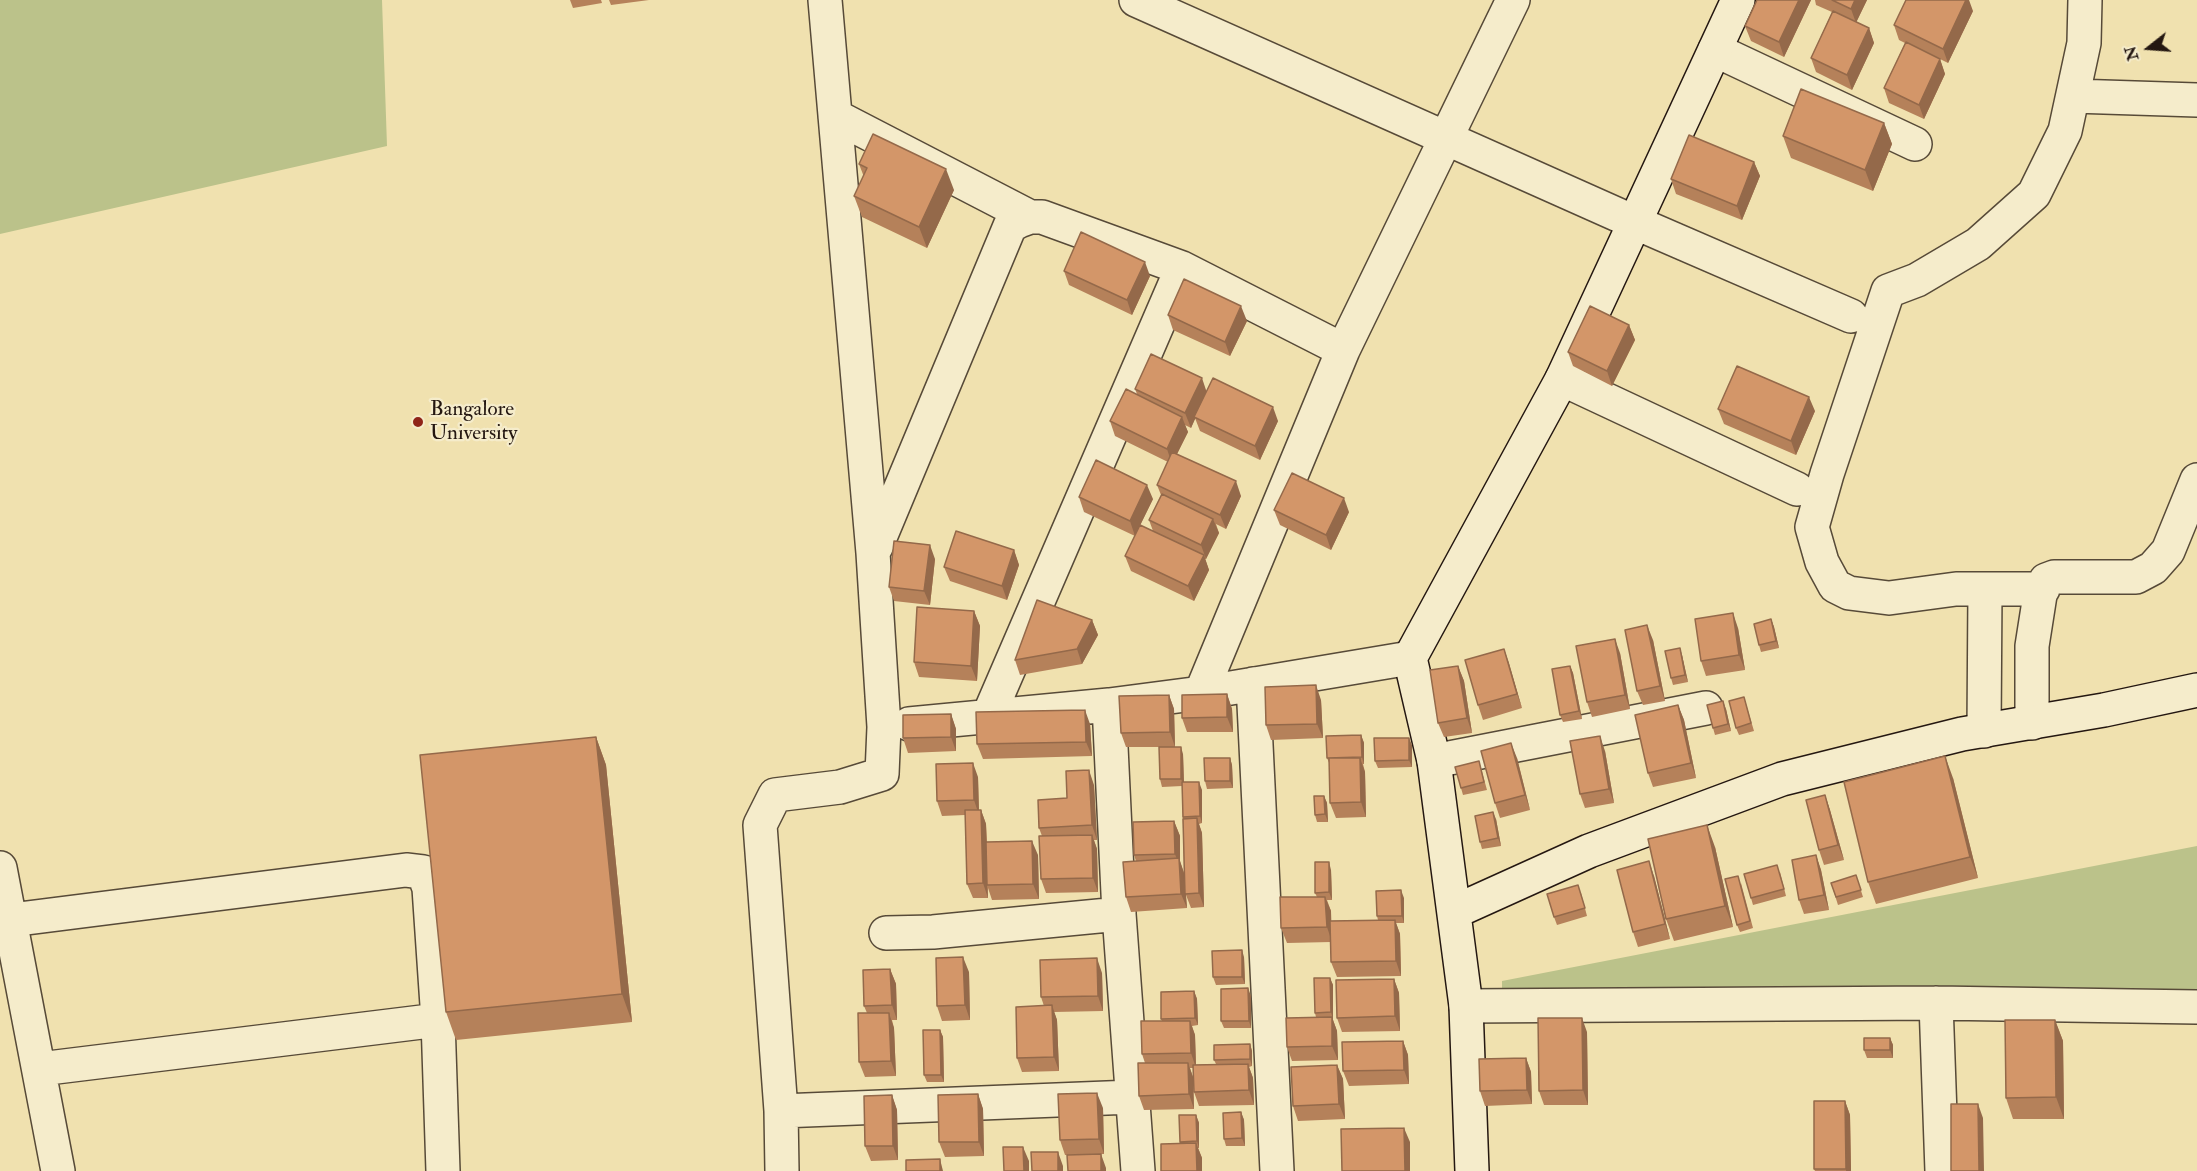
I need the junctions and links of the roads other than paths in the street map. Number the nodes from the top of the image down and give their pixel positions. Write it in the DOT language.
graph roads {
  1 [pos="825,0"];
  2 [pos="1136,0"];
  3 [pos="1513,0"];
  4 [pos="1738,0"];
  5 [pos="2085,0"];
  6 [pos="1715,50"];
  7 [pos="2073,96"];
  8 [pos="2197,100"];
  9 [pos="835,116"];
  10 [pos="1446,138"];
  11 [pos="1915,144"];
  12 [pos="1030,217"];
  13 [pos="1634,222"];
  14 [pos="1182,268"];
  15 [pos="1851,315"];
  16 [pos="1343,350"];
  17 [pos="1562,379"];
  18 [pos="2197,480"];
  19 [pos="1797,489"];
  20 [pos="873,553"];
  21 [pos="2043,589"];
  22 [pos="1985,590"];
  23 [pos="1410,658"];
  24 [pos="1253,684"];
  25 [pos="2197,690"];
  26 [pos="1201,693"];
  27 [pos="1109,705"];
  28 [pos="1706,708"];
  29 [pos="988,717"];
  30 [pos="2032,723"];
  31 [pos="884,727"];
  32 [pos="1984,731"];
  33 [pos="1434,761"];
  34 [pos="0,868"];
  35 [pos="1454,912"];
  36 [pos="1119,914"];
  37 [pos="10,921"];
  38 [pos="886,933"];
  39 [pos="1936,1003"];
  40 [pos="1466,1006"];
  41 [pos="2197,1007"];
  42 [pos="438,1020"];
  43 [pos="40,1069"];
  44 [pos="1132,1097"];
  45 [pos="781,1111"];
  46 [pos="58,1171"];
  47 [pos="443,1171"];
  48 [pos="782,1171"];
  49 [pos="1138,1171"];
  50 [pos="1276,1171"];
  51 [pos="1472,1171"];
  52 [pos="1942,1171"];
  1 -- 9 [label="street"];
  2 -- 10 [label="street"];
  3 -- 10 [label="street"];
  4 -- 6 [label="street"];
  5 -- 7 [label="street"];
  6 -- 11 [label="street"];
  6 -- 13 [label="street"];
  7 -- 8 [label="street"];
  7 -- 22 [label="street"];
  9 -- 12 [label="street"];
  9 -- 20 [label="street"];
  10 -- 13 [label="street"];
  10 -- 16 [label="street"];
  12 -- 14 [label="street"];
  12 -- 20 [label="street"];
  13 -- 15 [label="street"];
  13 -- 17 [label="street"];
  14 -- 16 [label="street"];
  14 -- 29 [label="street"];
  16 -- 26 [label="street"];
  17 -- 19 [label="street"];
  17 -- 23 [label="street"];
  18 -- 21 [label="street"];
  20 -- 31 [label="street"];
  21 -- 22 [label="street"];
  21 -- 30 [label="street"];
  22 -- 32 [label="street"];
  23 -- 24 [label="street"];
  23 -- 33 [label="street"];
  24 -- 26 [label="street"];
  24 -- 50 [label="street"];
  25 -- 30 [label="street"];
  26 -- 27 [label="street"];
  27 -- 29 [label="street"];
  27 -- 36 [label="street"];
  28 -- 33 [label="street"];
  29 -- 31 [label="street"];
  30 -- 32 [label="street"];
  31 -- 45 [label="street"];
  32 -- 35 [label="street"];
  33 -- 35 [label="street"];
  34 -- 37 [label="street"];
  35 -- 40 [label="street"];
  36 -- 38 [label="street"];
  36 -- 44 [label="street"];
  37 -- 42 [label="street"];
  37 -- 43 [label="street"];
  39 -- 40 [label="street"];
  39 -- 41 [label="street"];
  39 -- 52 [label="street"];
  40 -- 51 [label="street"];
  42 -- 43 [label="street"];
  42 -- 47 [label="street"];
  43 -- 46 [label="street"];
  44 -- 45 [label="street"];
  44 -- 49 [label="street"];
  45 -- 48 [label="street"];
}
